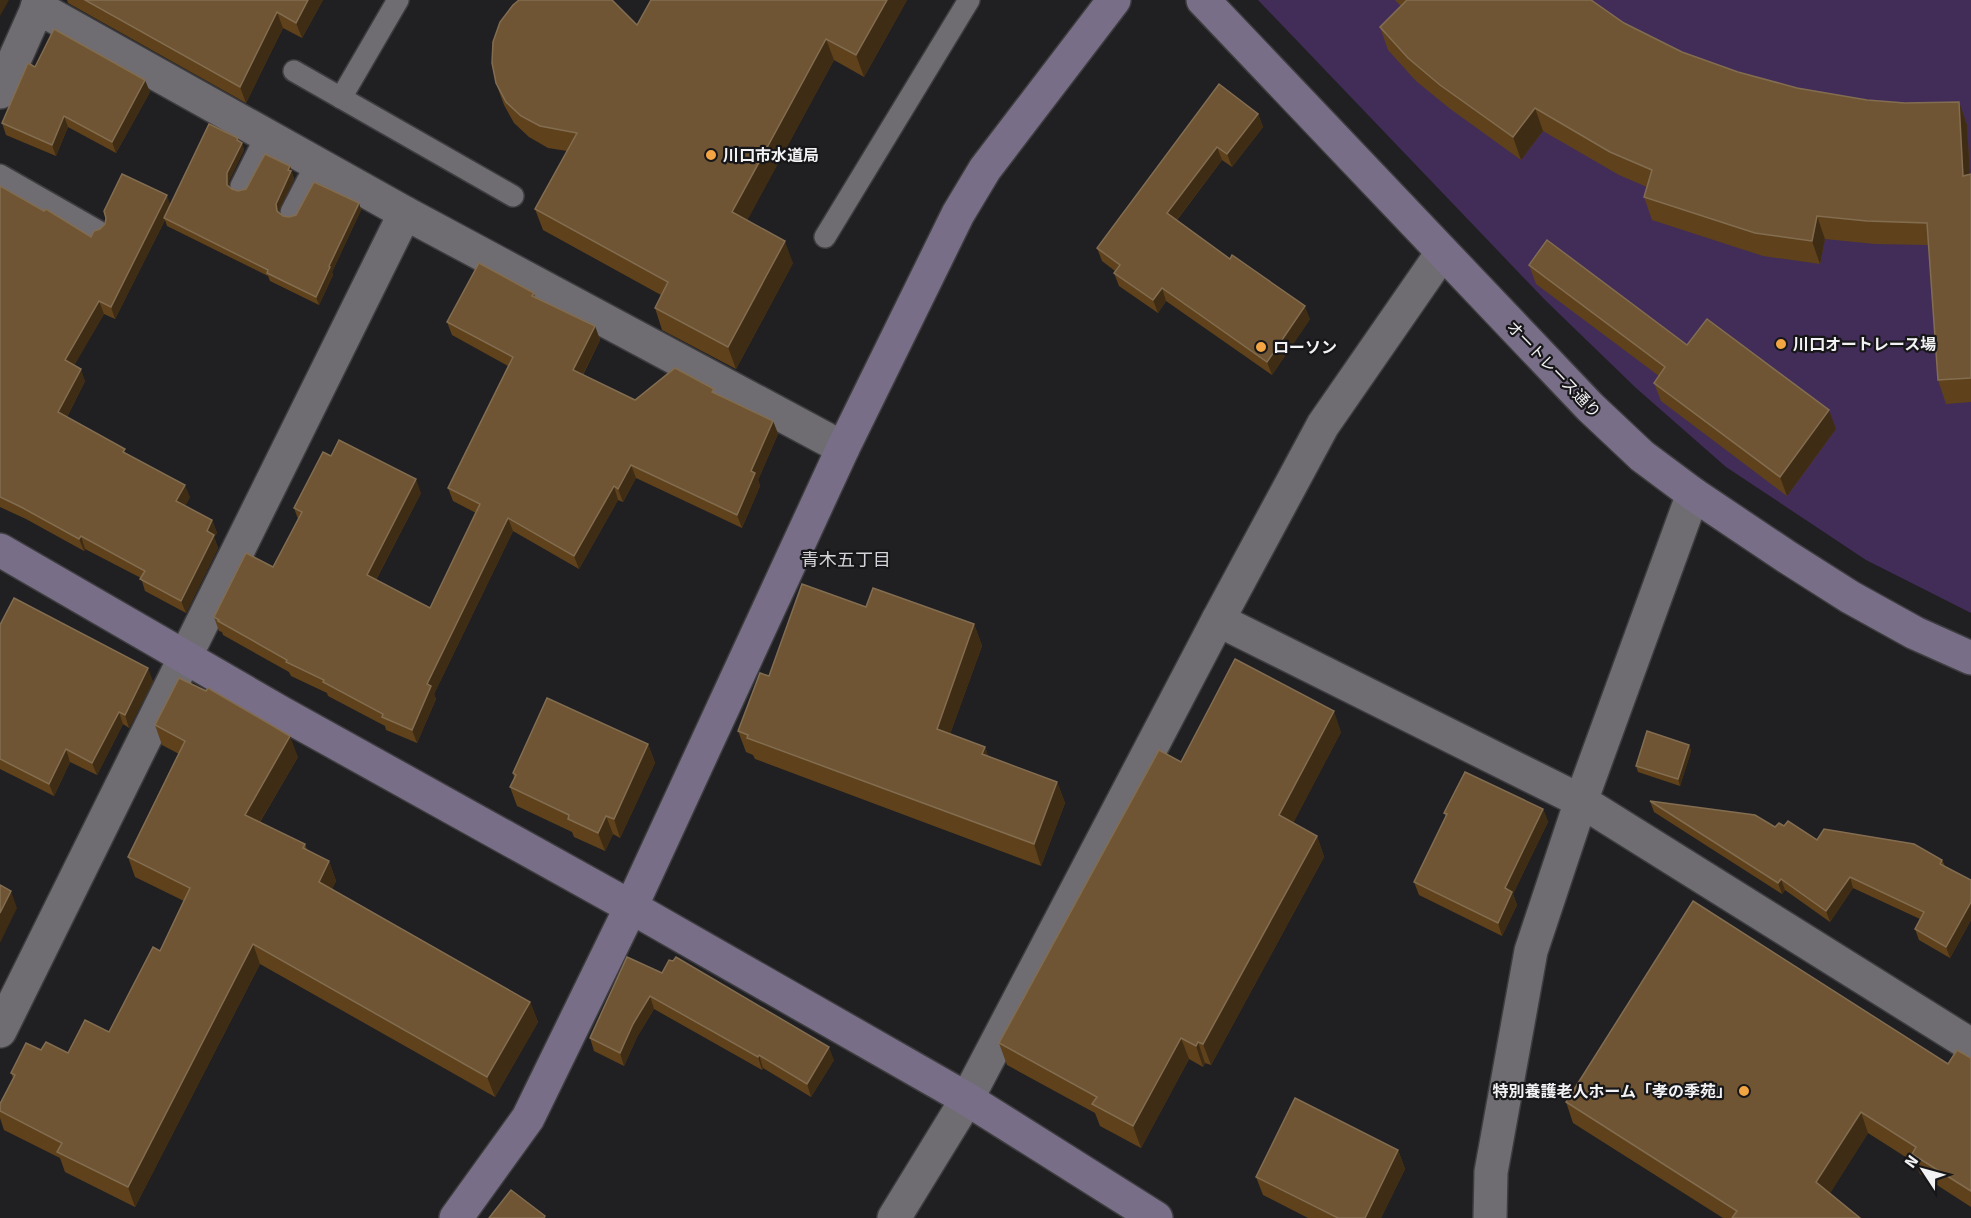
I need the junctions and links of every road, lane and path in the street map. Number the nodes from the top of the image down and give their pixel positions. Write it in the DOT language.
graph roads {
  1 [pos="398,0"];
  2 [pos="969,0"];
  3 [pos="1114,0"];
  4 [pos="1203,0"];
  5 [pos="39,4"];
  6 [pos="294,71"];
  7 [pos="0,92"];
  8 [pos="341,98"];
  9 [pos="266,136"];
  10 [pos="316,164"];
  11 [pos="0,175"];
  12 [pos="241,186"];
  13 [pos="513,196"];
  14 [pos="291,212"];
  15 [pos="405,213"];
  16 [pos="98,231"];
  17 [pos="825,237"];
  18 [pos="1442,253"];
  19 [pos="843,448"];
  20 [pos="1693,494"];
  21 [pos="0,550"];
  22 [pos="1218,620"];
  23 [pos="184,656"];
  24 [pos="1971,657"];
  25 [pos="1581,801"];
  26 [pos="631,907"];
  27 [pos="0,1031"];
  28 [pos="1971,1045"];
  29 [pos="967,1099"];
  30 [pos="456,1218"];
  31 [pos="894,1218"];
  32 [pos="1156,1218"];
  33 [pos="1490,1218"];
  1 -- 8 [label="lane"];
  2 -- 17 [label="lane"];
  3 -- 19 [label="street"];
  4 -- 18 [label="street, オートレース通り"];
  5 -- 7 [label="street"];
  5 -- 9 [label="street"];
  6 -- 8 [label="lane"];
  8 -- 13 [label="lane"];
  9 -- 10 [label="street"];
  9 -- 12 [label="lane"];
  10 -- 14 [label="lane"];
  10 -- 15 [label="street"];
  11 -- 16 [label="lane"];
  15 -- 19 [label="street"];
  15 -- 23 [label="street"];
  18 -- 20 [label="street, オートレース通り"];
  18 -- 22 [label="street"];
  19 -- 26 [label="street"];
  20 -- 24 [label="street, オートレース通り"];
  20 -- 25 [label="street"];
  21 -- 23 [label="street"];
  22 -- 25 [label="street"];
  22 -- 29 [label="street"];
  23 -- 26 [label="street"];
  23 -- 27 [label="street"];
  25 -- 28 [label="street"];
  25 -- 33 [label="street"];
  26 -- 29 [label="street"];
  26 -- 30 [label="street"];
  29 -- 31 [label="street"];
  29 -- 32 [label="street"];
}
